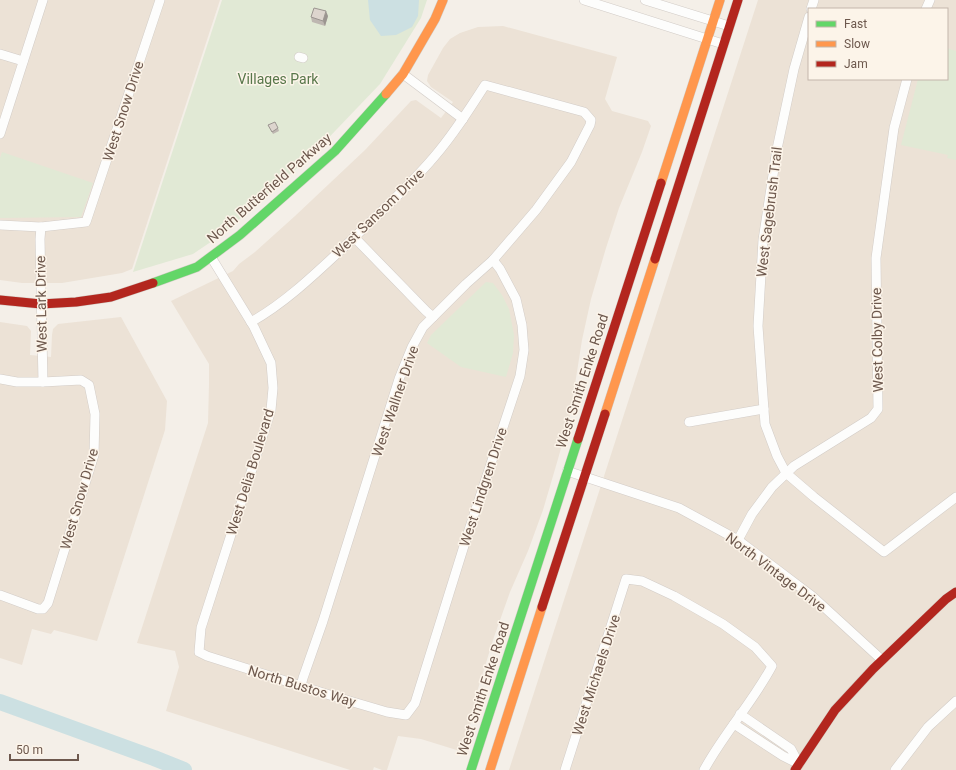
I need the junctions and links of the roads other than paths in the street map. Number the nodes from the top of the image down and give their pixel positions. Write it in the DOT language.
graph roads {
  1 [pos="43,0"];
  2 [pos="160,0"];
  3 [pos="443,0"];
  4 [pos="584,0"];
  5 [pos="645,0"];
  6 [pos="720,0"];
  7 [pos="738,0"];
  8 [pos="808,20"];
  9 [pos="714,21"];
  10 [pos="729,26"];
  11 [pos="708,39"];
  12 [pos="723,44"];
  13 [pos="0,54"];
  14 [pos="23,61"];
  15 [pos="403,74"];
  16 [pos="908,80"];
  17 [pos="463,119"];
  18 [pos="591,120"];
  19 [pos="0,134"];
  20 [pos="0,225"];
  21 [pos="41,227"];
  22 [pos="354,237"];
  23 [pos="211,257"];
  24 [pos="493,260"];
  25 [pos="0,300"];
  26 [pos="41,304"];
  27 [pos="433,317"];
  28 [pos="251,322"];
  29 [pos="0,379"];
  30 [pos="43,382"];
  31 [pos="764,409"];
  32 [pos="689,422"];
  33 [pos="567,471"];
  34 [pos="786,473"];
  35 [pos="584,476"];
  36 [pos="956,497"];
  37 [pos="738,540"];
  38 [pos="956,592"];
  39 [pos="0,595"];
  40 [pos="199,652"];
  41 [pos="882,660"];
  42 [pos="301,686"];
  43 [pos="956,701"];
  44 [pos="740,714"];
  45 [pos="406,716"];
  46 [pos="734,724"];
  47 [pos="797,767"];
  48 [pos="471,770"];
  49 [pos="490,770"];
  50 [pos="565,770"];
  51 [pos="704,770"];
  52 [pos="895,770"];
  1 -- 14 [label="street"];
  2 -- 21 [label="street, West Snow Drive"];
  3 -- 15 [label="street, North Butterfield Parkway"];
  4 -- 11 [label="street"];
  5 -- 9 [label="street"];
  6 -- 9 [label="street, West Smith Enke Road"];
  7 -- 10 [label="street"];
  8 -- 31 [label="street, West Sagebrush Trail"];
  9 -- 10 [label="street"];
  9 -- 11 [label="street, West Smith Enke Road"];
  10 -- 12 [label="street"];
  11 -- 12 [label="street"];
  11 -- 33 [label="street, West Smith Enke Road"];
  12 -- 35 [label="street"];
  13 -- 14 [label="street"];
  14 -- 19 [label="street"];
  15 -- 17 [label="street"];
  15 -- 23 [label="street, North Butterfield Parkway"];
  16 -- 34 [label="street, West Colby Drive"];
  17 -- 18 [label="street, West Sansom Drive"];
  17 -- 22 [label="street, West Sansom Drive"];
  18 -- 24 [label="street, West Wallner Drive"];
  20 -- 21 [label="street"];
  21 -- 26 [label="street, West Lark Drive"];
  22 -- 27 [label="street"];
  22 -- 28 [label="street, West Sansom Drive"];
  23 -- 26 [label="street, North Butterfield Parkway"];
  23 -- 28 [label="street, West Delia Boulevard"];
  24 -- 27 [label="street, West Wallner Drive"];
  24 -- 45 [label="street, West Lindgren Drive"];
  25 -- 26 [label="street, North Butterfield Parkway"];
  26 -- 30 [label="street, West Lark Drive"];
  27 -- 42 [label="street, West Wallner Drive"];
  28 -- 40 [label="street, West Delia Boulevard"];
  29 -- 30 [label="street"];
  30 -- 39 [label="street, West Snow Drive"];
  31 -- 32 [label="street"];
  31 -- 34 [label="street, West Sagebrush Trail"];
  33 -- 35 [label="street, North Vintage Drive"];
  33 -- 48 [label="street, West Smith Enke Road"];
  34 -- 36 [label="street, West Sagebrush Trail"];
  34 -- 37 [label="street, West Colby Drive"];
  35 -- 37 [label="street, North Vintage Drive"];
  35 -- 49 [label="street"];
  37 -- 41 [label="street, North Vintage Drive"];
  38 -- 41 [label="street"];
  40 -- 42 [label="street, North Bustos Way"];
  41 -- 47 [label="street"];
  42 -- 45 [label="street, North Bustos Way"];
  43 -- 52 [label="street"];
  44 -- 46 [label="street"];
  44 -- 47 [label="street"];
  44 -- 50 [label="street, West Michaels Drive"];
  46 -- 47 [label="street"];
  46 -- 51 [label="street"];
}
